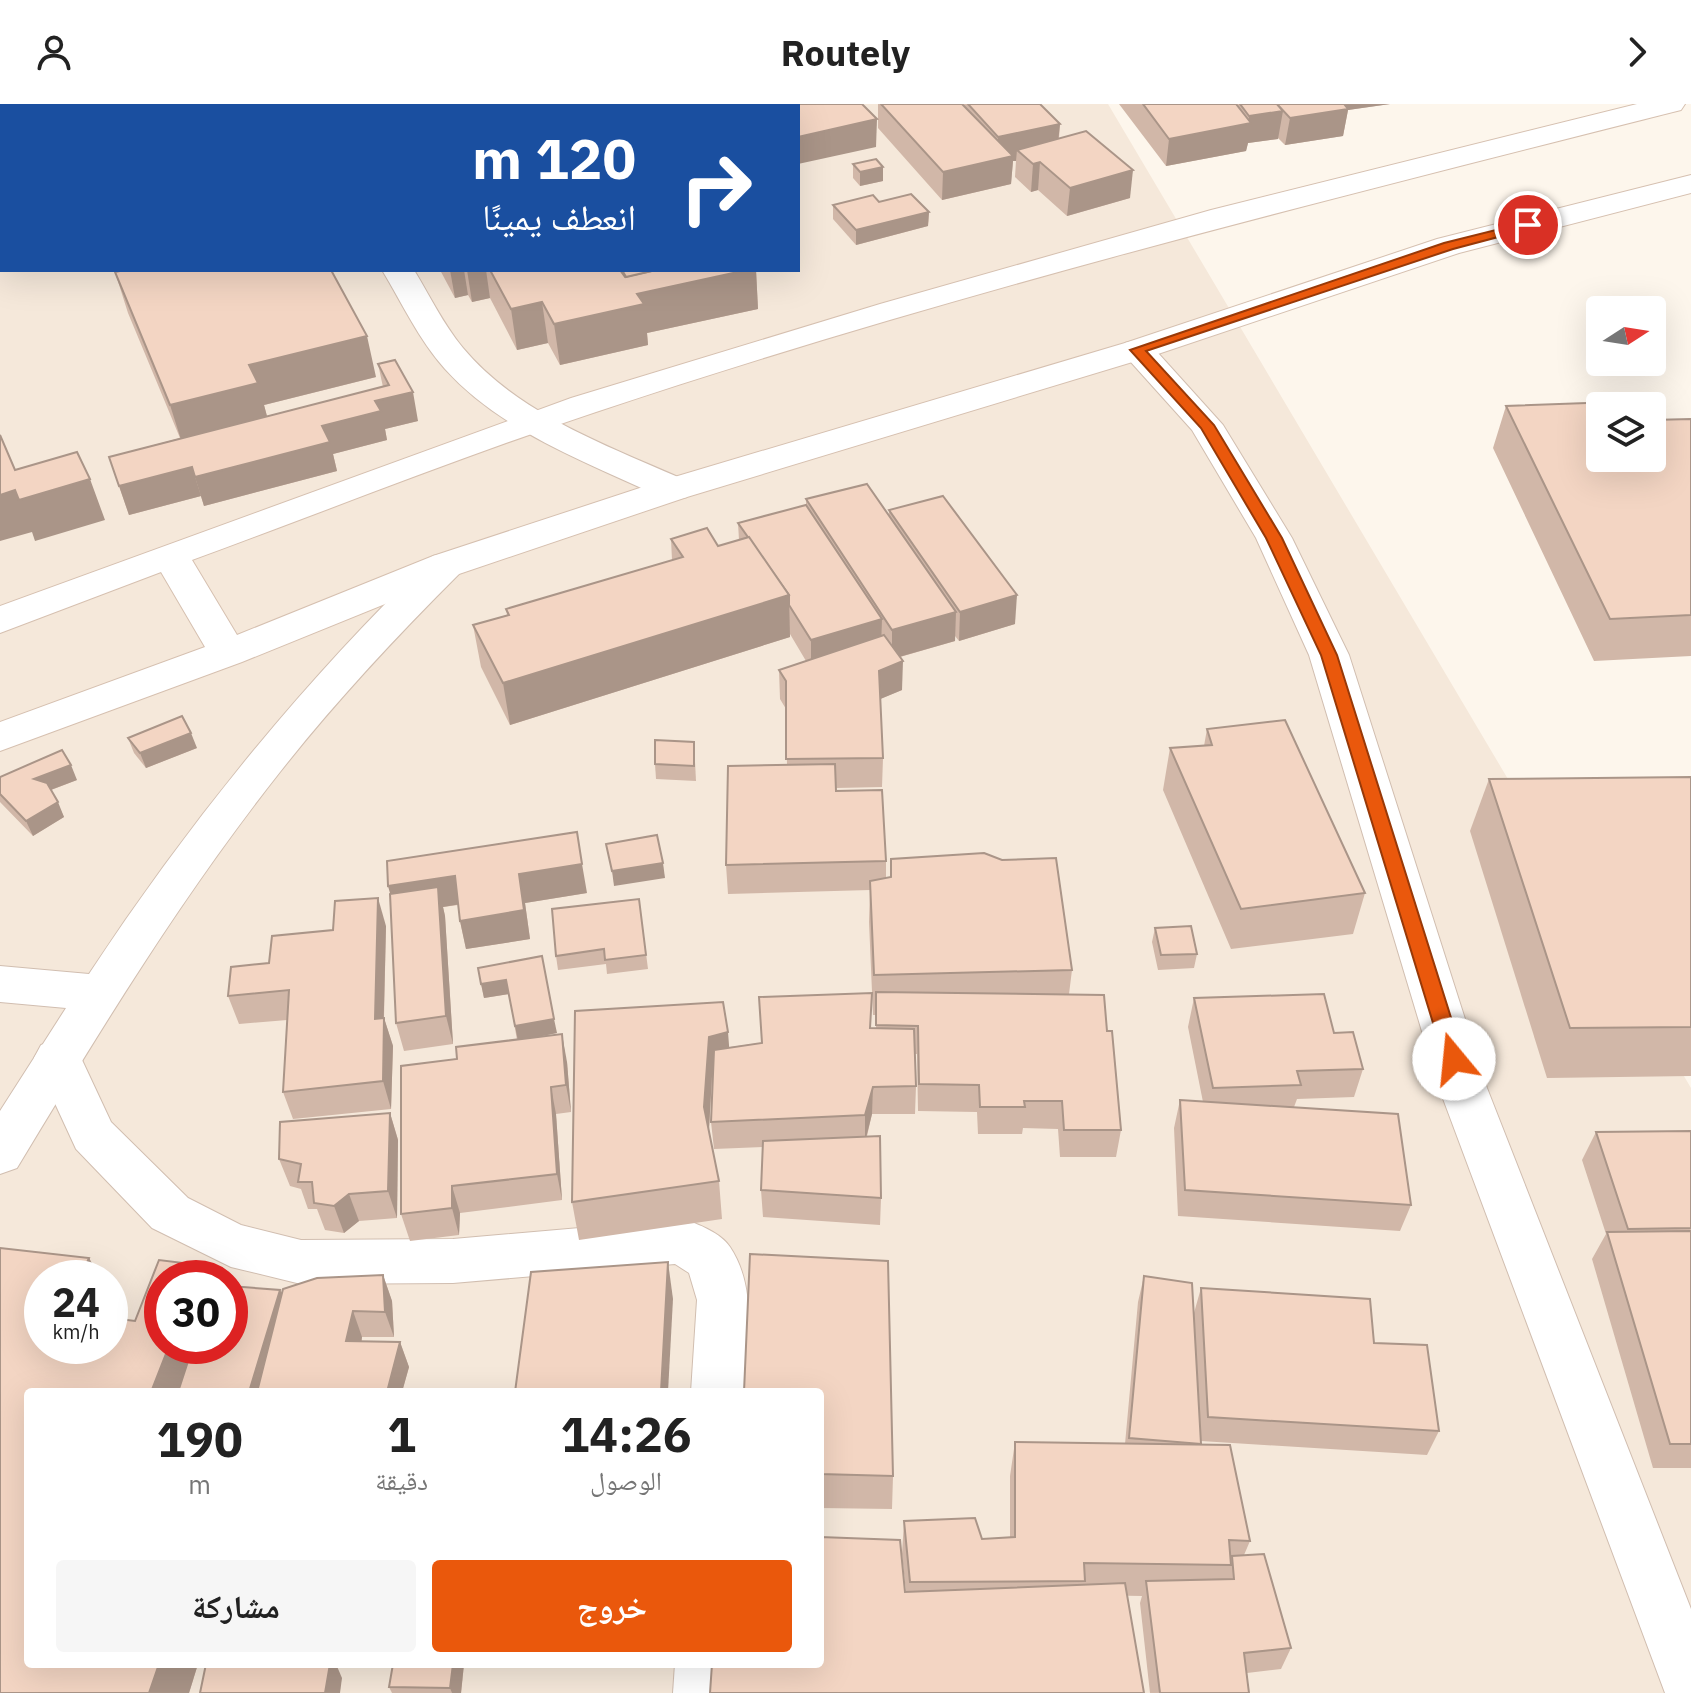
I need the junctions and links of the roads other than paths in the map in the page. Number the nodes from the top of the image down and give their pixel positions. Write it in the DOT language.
graph roads {
  1 [pos="1671,104"];
  2 [pos="1691,184"];
  3 [pos="399,272"];
  4 [pos="1137,350"];
  5 [pos="534,423"];
  6 [pos="674,489"];
  7 [pos="170,555"];
  8 [pos="446,565"];
  9 [pos="0,620"];
  10 [pos="228,653"];
  11 [pos="0,737"];
  12 [pos="0,984"];
  13 [pos="102,993"];
  14 [pos="58,1058"];
  15 [pos="0,1153"];
  16 [pos="718,1388"];
  17 [pos="705,1668"];
  18 [pos="1691,1685"];
  19 [pos="703,1693"];
  1 -- 5 [label="main road"];
  2 -- 4 [label="main road"];
  3 -- 5 [label="main road"];
  4 -- 6 [label="main road"];
  4 -- 18 [label="main road"];
  5 -- 6 [label="main road"];
  5 -- 7 [label="main road"];
  6 -- 8 [label="main road"];
  7 -- 9 [label="main road"];
  7 -- 10 [label="main road"];
  8 -- 10 [label="main road"];
  8 -- 13 [label="main road"];
  10 -- 11 [label="main road"];
  12 -- 13 [label="main road"];
  13 -- 14 [label="main road"];
  14 -- 15 [label="main road"];
  14 -- 16 [label="main road"];
  17 -- 19 [label="main road"];
}
